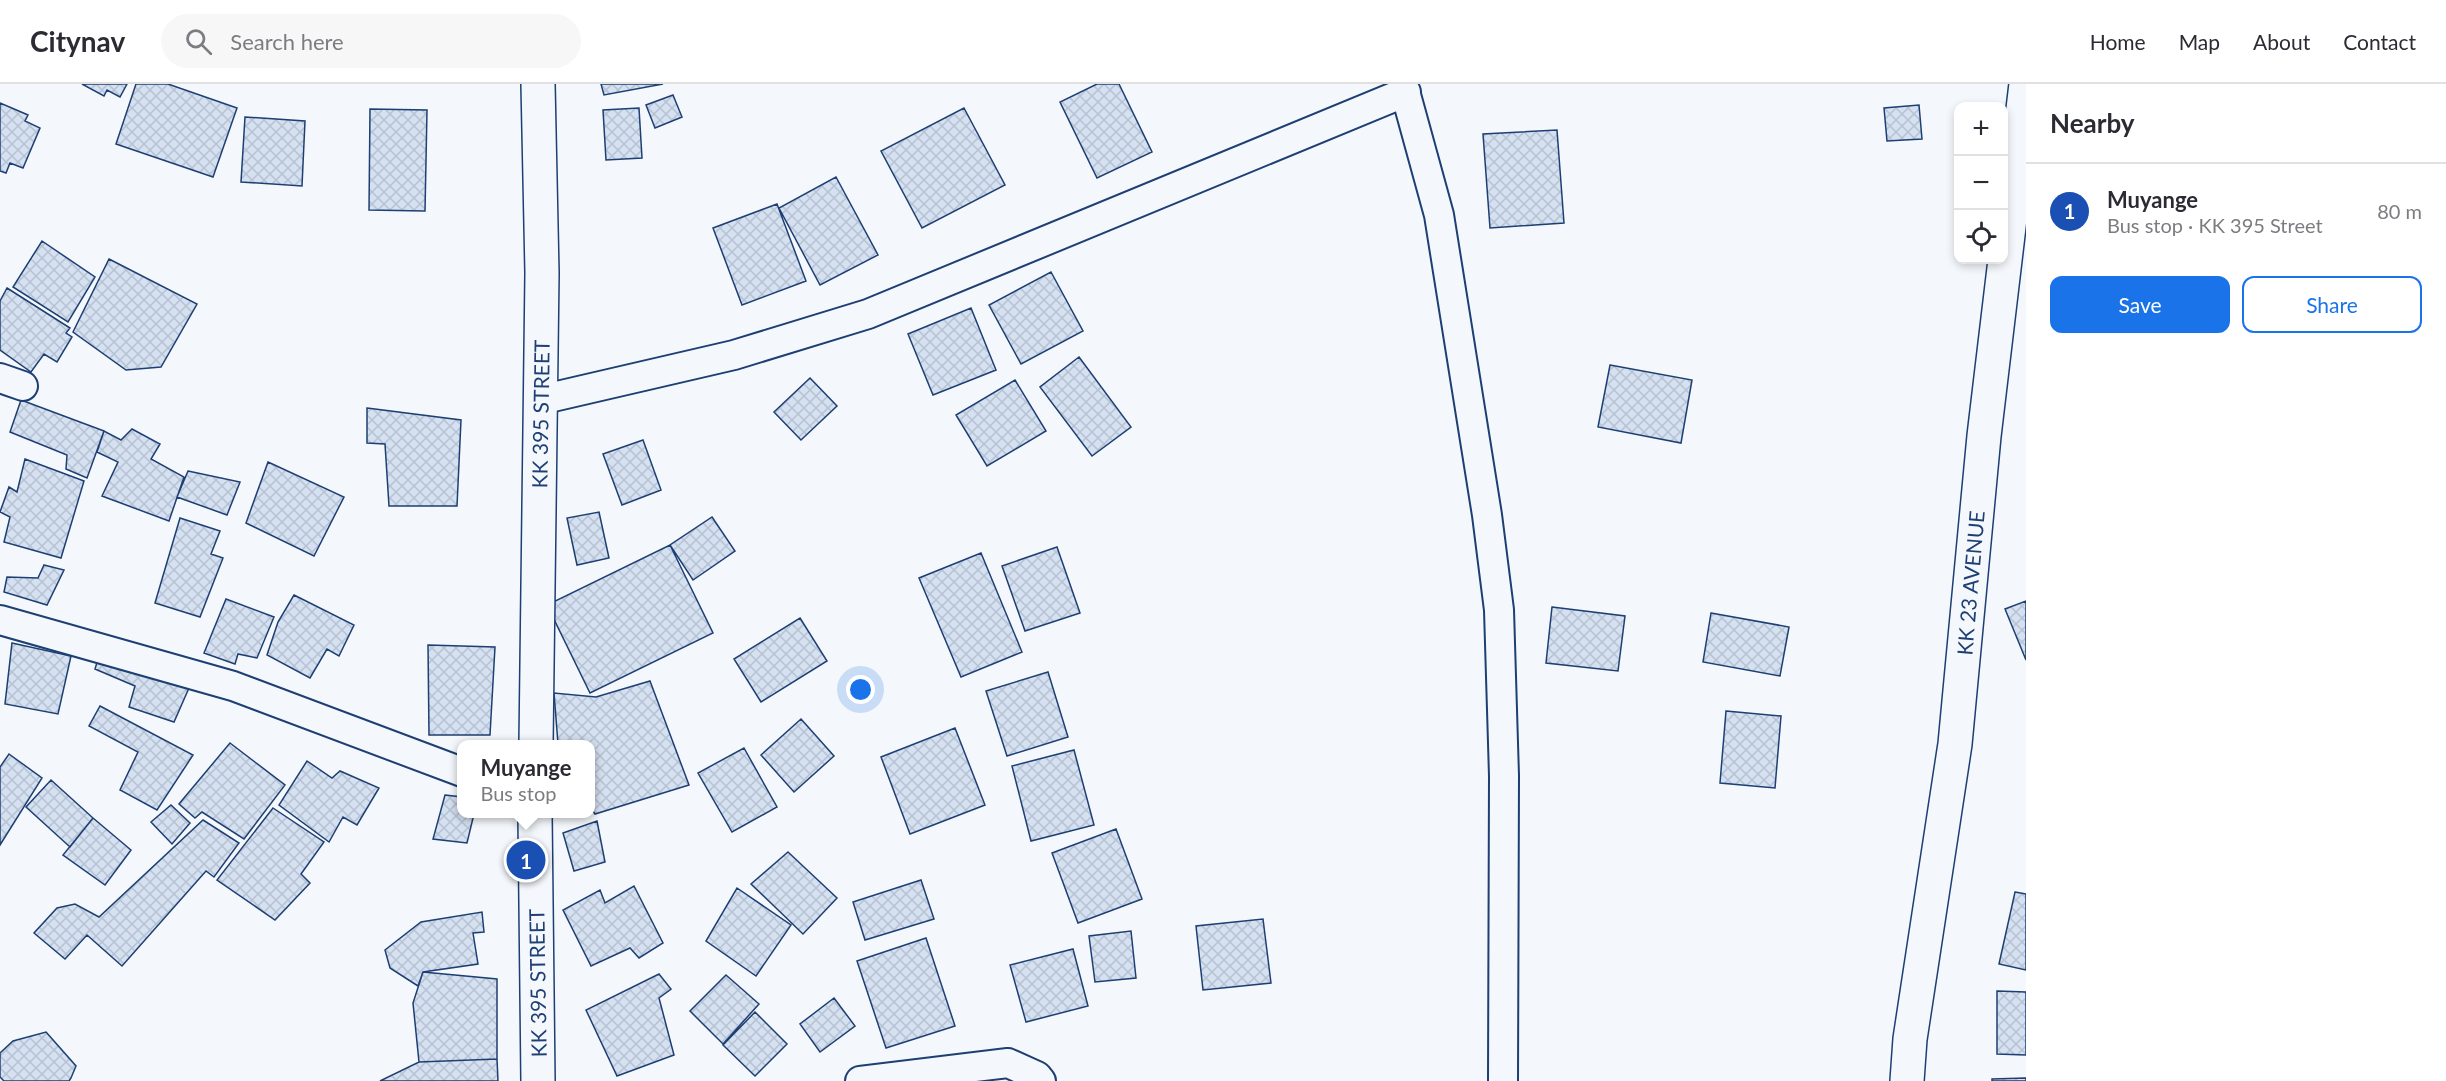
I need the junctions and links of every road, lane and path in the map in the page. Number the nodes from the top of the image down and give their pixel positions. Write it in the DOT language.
graph roads {
  1 [pos="538,84"];
  2 [pos="2026,84"];
  3 [pos="1405,88"];
  4 [pos="540,400"];
  5 [pos="0,620"];
  6 [pos="536,740"];
  7 [pos="457,770"];
  8 [pos="535,818"];
  9 [pos="538,1081"];
  10 [pos="860,1081"];
  11 [pos="1041,1081"];
  12 [pos="1503,1081"];
  13 [pos="1907,1081"];
  1 -- 4 [label="main road, KK 395 STREET"];
  2 -- 13 [label="main road, KK 23 AVENUE"];
  3 -- 4 [label="street"];
  3 -- 12 [label="street"];
  4 -- 6 [label="main road, KK 395 STREET"];
  5 -- 7 [label="street"];
  8 -- 9 [label="main road, KK 395 STREET"];
  10 -- 11 [label="street"];
}
